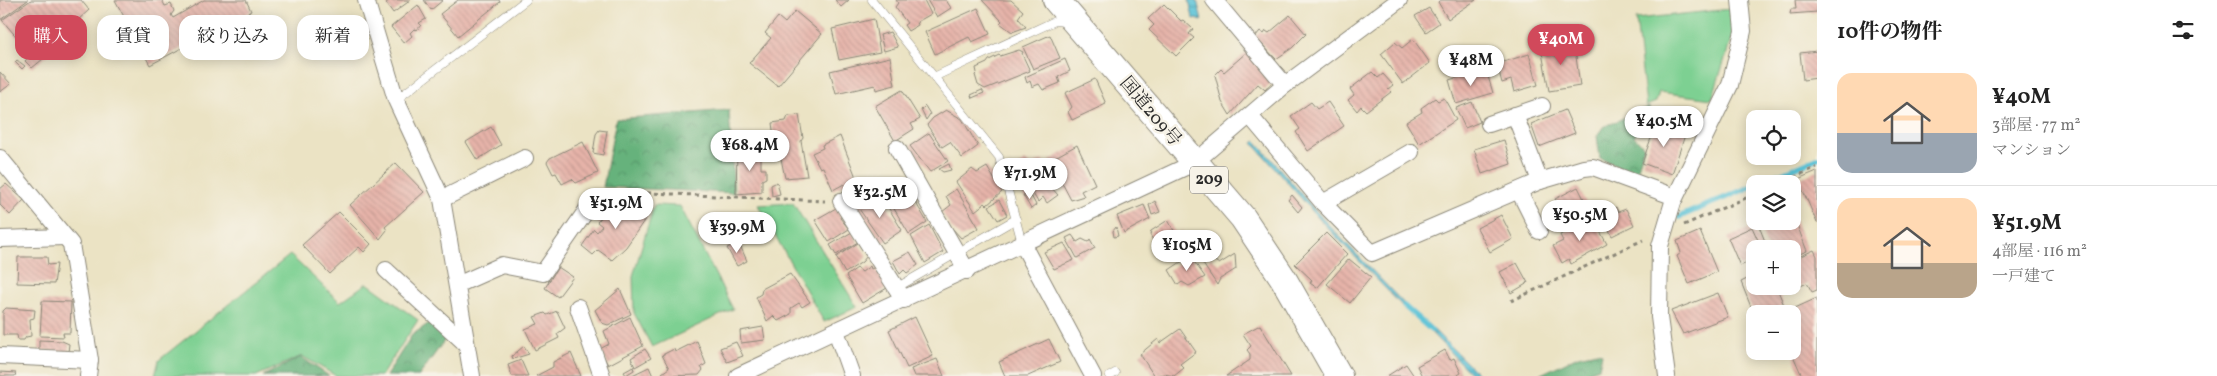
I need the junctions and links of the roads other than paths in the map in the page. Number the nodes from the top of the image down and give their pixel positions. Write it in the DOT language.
graph roads {
  1 [pos="366,0"];
  2 [pos="526,0"];
  3 [pos="872,0"];
  4 [pos="1056,0"];
  5 [pos="1214,0"];
  6 [pos="1399,0"];
  7 [pos="1740,0"];
  8 [pos="1077,25"];
  9 [pos="936,76"];
  10 [pos="1285,86"];
  11 [pos="396,100"];
  12 [pos="1542,106"];
  13 [pos="1515,115"];
  14 [pos="1250,116"];
  15 [pos="1489,124"];
  16 [pos="897,148"];
  17 [pos="1411,152"];
  18 [pos="0,158"];
  19 [pos="525,158"];
  20 [pos="1194,163"];
  21 [pos="1540,181"];
  22 [pos="1519,191"];
  23 [pos="1675,197"];
  24 [pos="442,199"];
  25 [pos="593,201"];
  26 [pos="841,202"];
  27 [pos="1323,203"];
  28 [pos="1016,219"];
  29 [pos="1539,231"];
  30 [pos="65,237"];
  31 [pos="0,239"];
  32 [pos="1023,245"];
  33 [pos="957,252"];
  34 [pos="386,270"];
  35 [pos="967,270"];
  36 [pos="457,286"];
  37 [pos="900,294"];
  38 [pos="578,307"];
  39 [pos="836,331"];
  40 [pos="466,344"];
  41 [pos="0,356"];
  42 [pos="89,368"];
  43 [pos="769,370"];
  44 [pos="472,376"];
  45 [pos="602,376"];
  46 [pos="738,376"];
  47 [pos="852,376"];
  48 [pos="1093,376"];
  49 [pos="1339,376"];
  50 [pos="1667,376"];
  1 -- 11 [label="street"];
  2 -- 11 [label="lane"];
  3 -- 9 [label="lane"];
  4 -- 8 [label="highway, 国道209号 / 209"];
  5 -- 10 [label="street"];
  6 -- 10 [label="street"];
  7 -- 23 [label="street"];
  8 -- 9 [label="lane"];
  8 -- 20 [label="highway, 国道209号 / 209"];
  9 -- 28 [label="lane"];
  10 -- 14 [label="street"];
  11 -- 24 [label="street"];
  12 -- 13 [label="street"];
  13 -- 15 [label="street"];
  13 -- 21 [label="street"];
  14 -- 20 [label="street"];
  14 -- 27 [label="street"];
  16 -- 33 [label="street"];
  17 -- 27 [label="street"];
  18 -- 30 [label="street"];
  19 -- 24 [label="street"];
  20 -- 32 [label="street"];
  20 -- 49 [label="highway, 国道209号 / 209"];
  21 -- 22 [label="street"];
  21 -- 23 [label="street"];
  22 -- 27 [label="street"];
  22 -- 29 [label="street"];
  23 -- 50 [label="street"];
  24 -- 36 [label="street"];
  25 -- 36 [label="street"];
  26 -- 37 [label="street"];
  28 -- 32 [label="lane"];
  28 -- 33 [label="lane"];
  30 -- 31 [label="street"];
  30 -- 42 [label="street"];
  32 -- 35 [label="street"];
  32 -- 48 [label="street"];
  33 -- 35 [label="street"];
  33 -- 37 [label="lane"];
  34 -- 40 [label="street"];
  35 -- 37 [label="street"];
  36 -- 40 [label="street"];
  37 -- 39 [label="street"];
  38 -- 45 [label="street"];
  39 -- 43 [label="street"];
  39 -- 47 [label="street"];
  40 -- 44 [label="street"];
  41 -- 42 [label="street"];
  43 -- 46 [label="street"];
}
